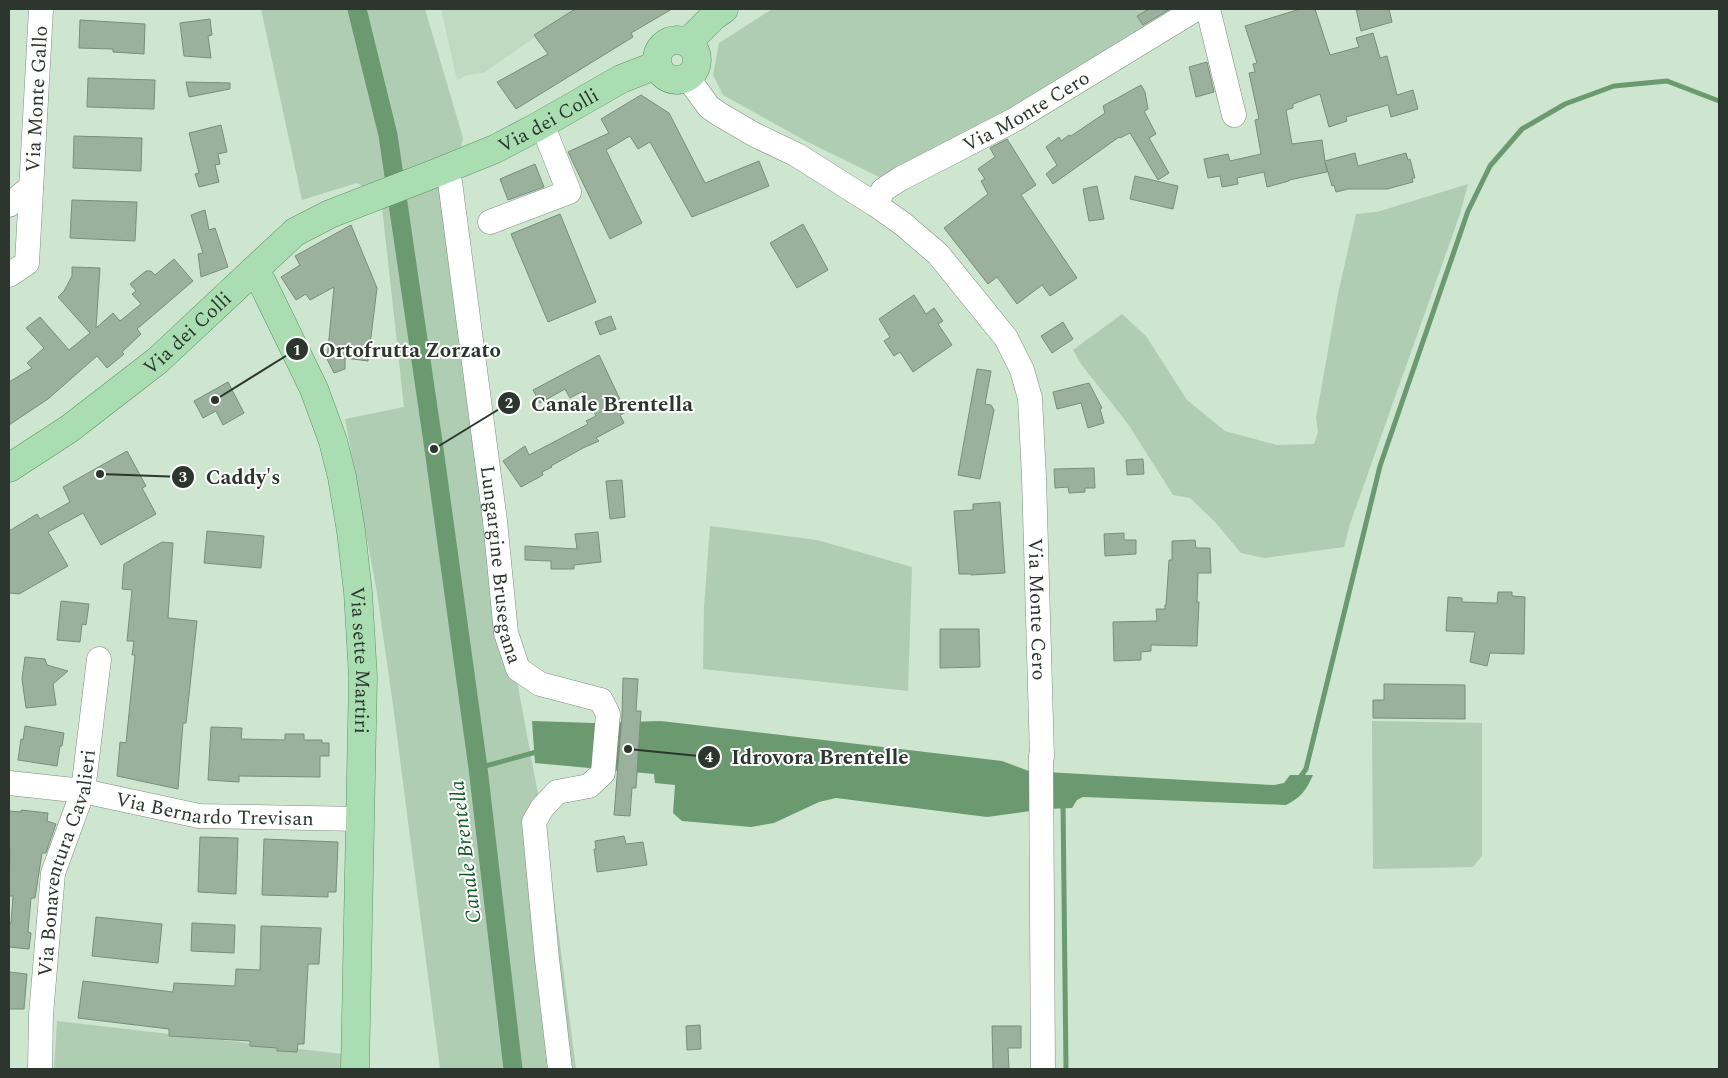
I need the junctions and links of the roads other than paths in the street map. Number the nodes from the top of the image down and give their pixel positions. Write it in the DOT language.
graph roads {
  1 [pos="41,9"];
  2 [pos="724,9"];
  3 [pos="1208,9"];
  4 [pos="1187,14"];
  5 [pos="688,42"];
  6 [pos="657,64"];
  7 [pos="688,76"];
  8 [pos="1234,115"];
  9 [pos="542,124"];
  10 [pos="441,172"];
  11 [pos="31,187"];
  12 [pos="9,205"];
  13 [pos="876,205"];
  14 [pos="490,222"];
  15 [pos="252,272"];
  16 [pos="9,275"];
  17 [pos="9,468"];
  18 [pos="99,659"];
  19 [pos="9,783"];
  20 [pos="83,791"];
  21 [pos="361,819"];
  22 [pos="40,1069"];
  23 [pos="356,1069"];
  24 [pos="560,1069"];
  25 [pos="1043,1069"];
  1 -- 11 [label="street, Via Monte Gallo"];
  2 -- 5 [label="main road"];
  3 -- 8 [label="street"];
  4 -- 13 [label="street, Via Monte Cero"];
  5 -- 6 [label="main road"];
  5 -- 7 [label="main road"];
  6 -- 7 [label="main road"];
  6 -- 9 [label="main road, Via dei Colli"];
  7 -- 13 [label="street, Via Monte Cero"];
  9 -- 10 [label="main road, Via dei Colli"];
  9 -- 14 [label="street"];
  10 -- 15 [label="main road, Via dei Colli"];
  10 -- 24 [label="street, Lungargine Brusegana"];
  11 -- 12 [label="street, Via Monte Gallo"];
  11 -- 16 [label="street, Via Monte Gallo"];
  13 -- 25 [label="street, Via Monte Cero"];
  15 -- 17 [label="main road, Via dei Colli"];
  15 -- 21 [label="main road, Via sette Martiri"];
  18 -- 20 [label="street, Via Bonaventura Cavalieri"];
  19 -- 20 [label="street, Via Bernardo Trevisan"];
  20 -- 21 [label="street, Via Bernardo Trevisan"];
  20 -- 22 [label="street, Via Bonaventura Cavalieri"];
  21 -- 23 [label="main road, Via sette Martiri"];
}
